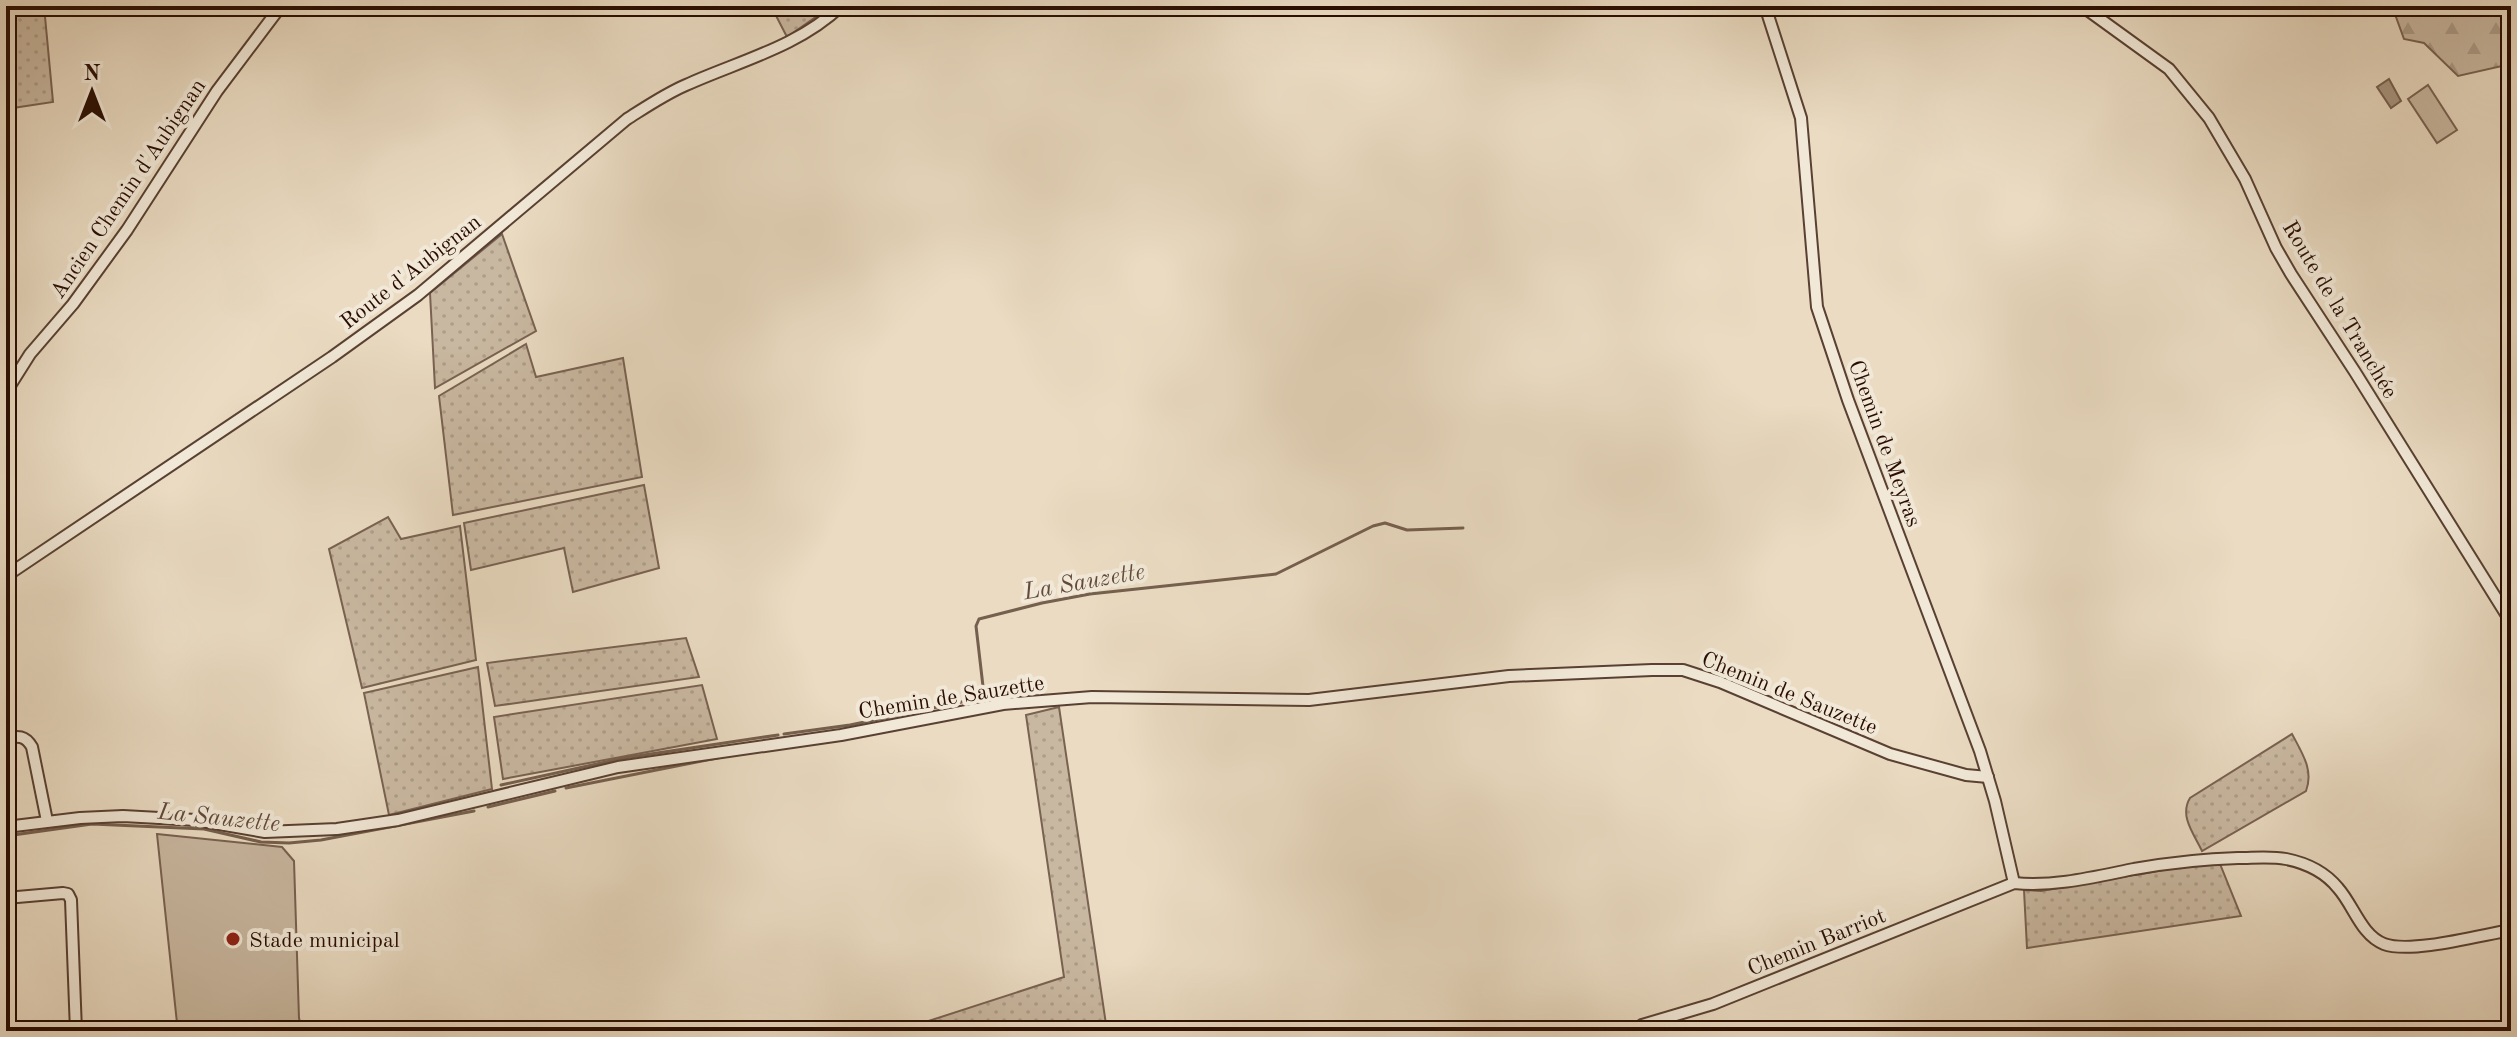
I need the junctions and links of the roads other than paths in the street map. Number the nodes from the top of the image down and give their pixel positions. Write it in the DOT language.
graph roads {
  1 [pos="281,6"];
  2 [pos="841,6"];
  3 [pos="1765,6"];
  4 [pos="2082,6"];
  5 [pos="6,392"];
  6 [pos="6,576"];
  7 [pos="2511,622"];
  8 [pos="6,738"];
  9 [pos="1988,777"];
  10 [pos="47,821"];
  11 [pos="6,827"];
  12 [pos="2014,883"];
  13 [pos="6,898"];
  14 [pos="2511,930"];
  15 [pos="76,1031"];
  16 [pos="1633,1031"];
  1 -- 5 [label="street, Ancien Chemin d'Aubignan"];
  2 -- 6 [label="street, Route d'Aubignan"];
  3 -- 9 [label="street, Chemin de Meyras"];
  4 -- 7 [label="street, Route de la Tranchée"];
  8 -- 10 [label="street"];
  9 -- 10 [label="street, Chemin de Sauzette"];
  9 -- 12 [label="street, Chemin de Meyras"];
  10 -- 11 [label="street, Chemin de Sauzette"];
  12 -- 14 [label="street"];
  12 -- 16 [label="street, Chemin Barriot"];
  13 -- 15 [label="street"];
}
